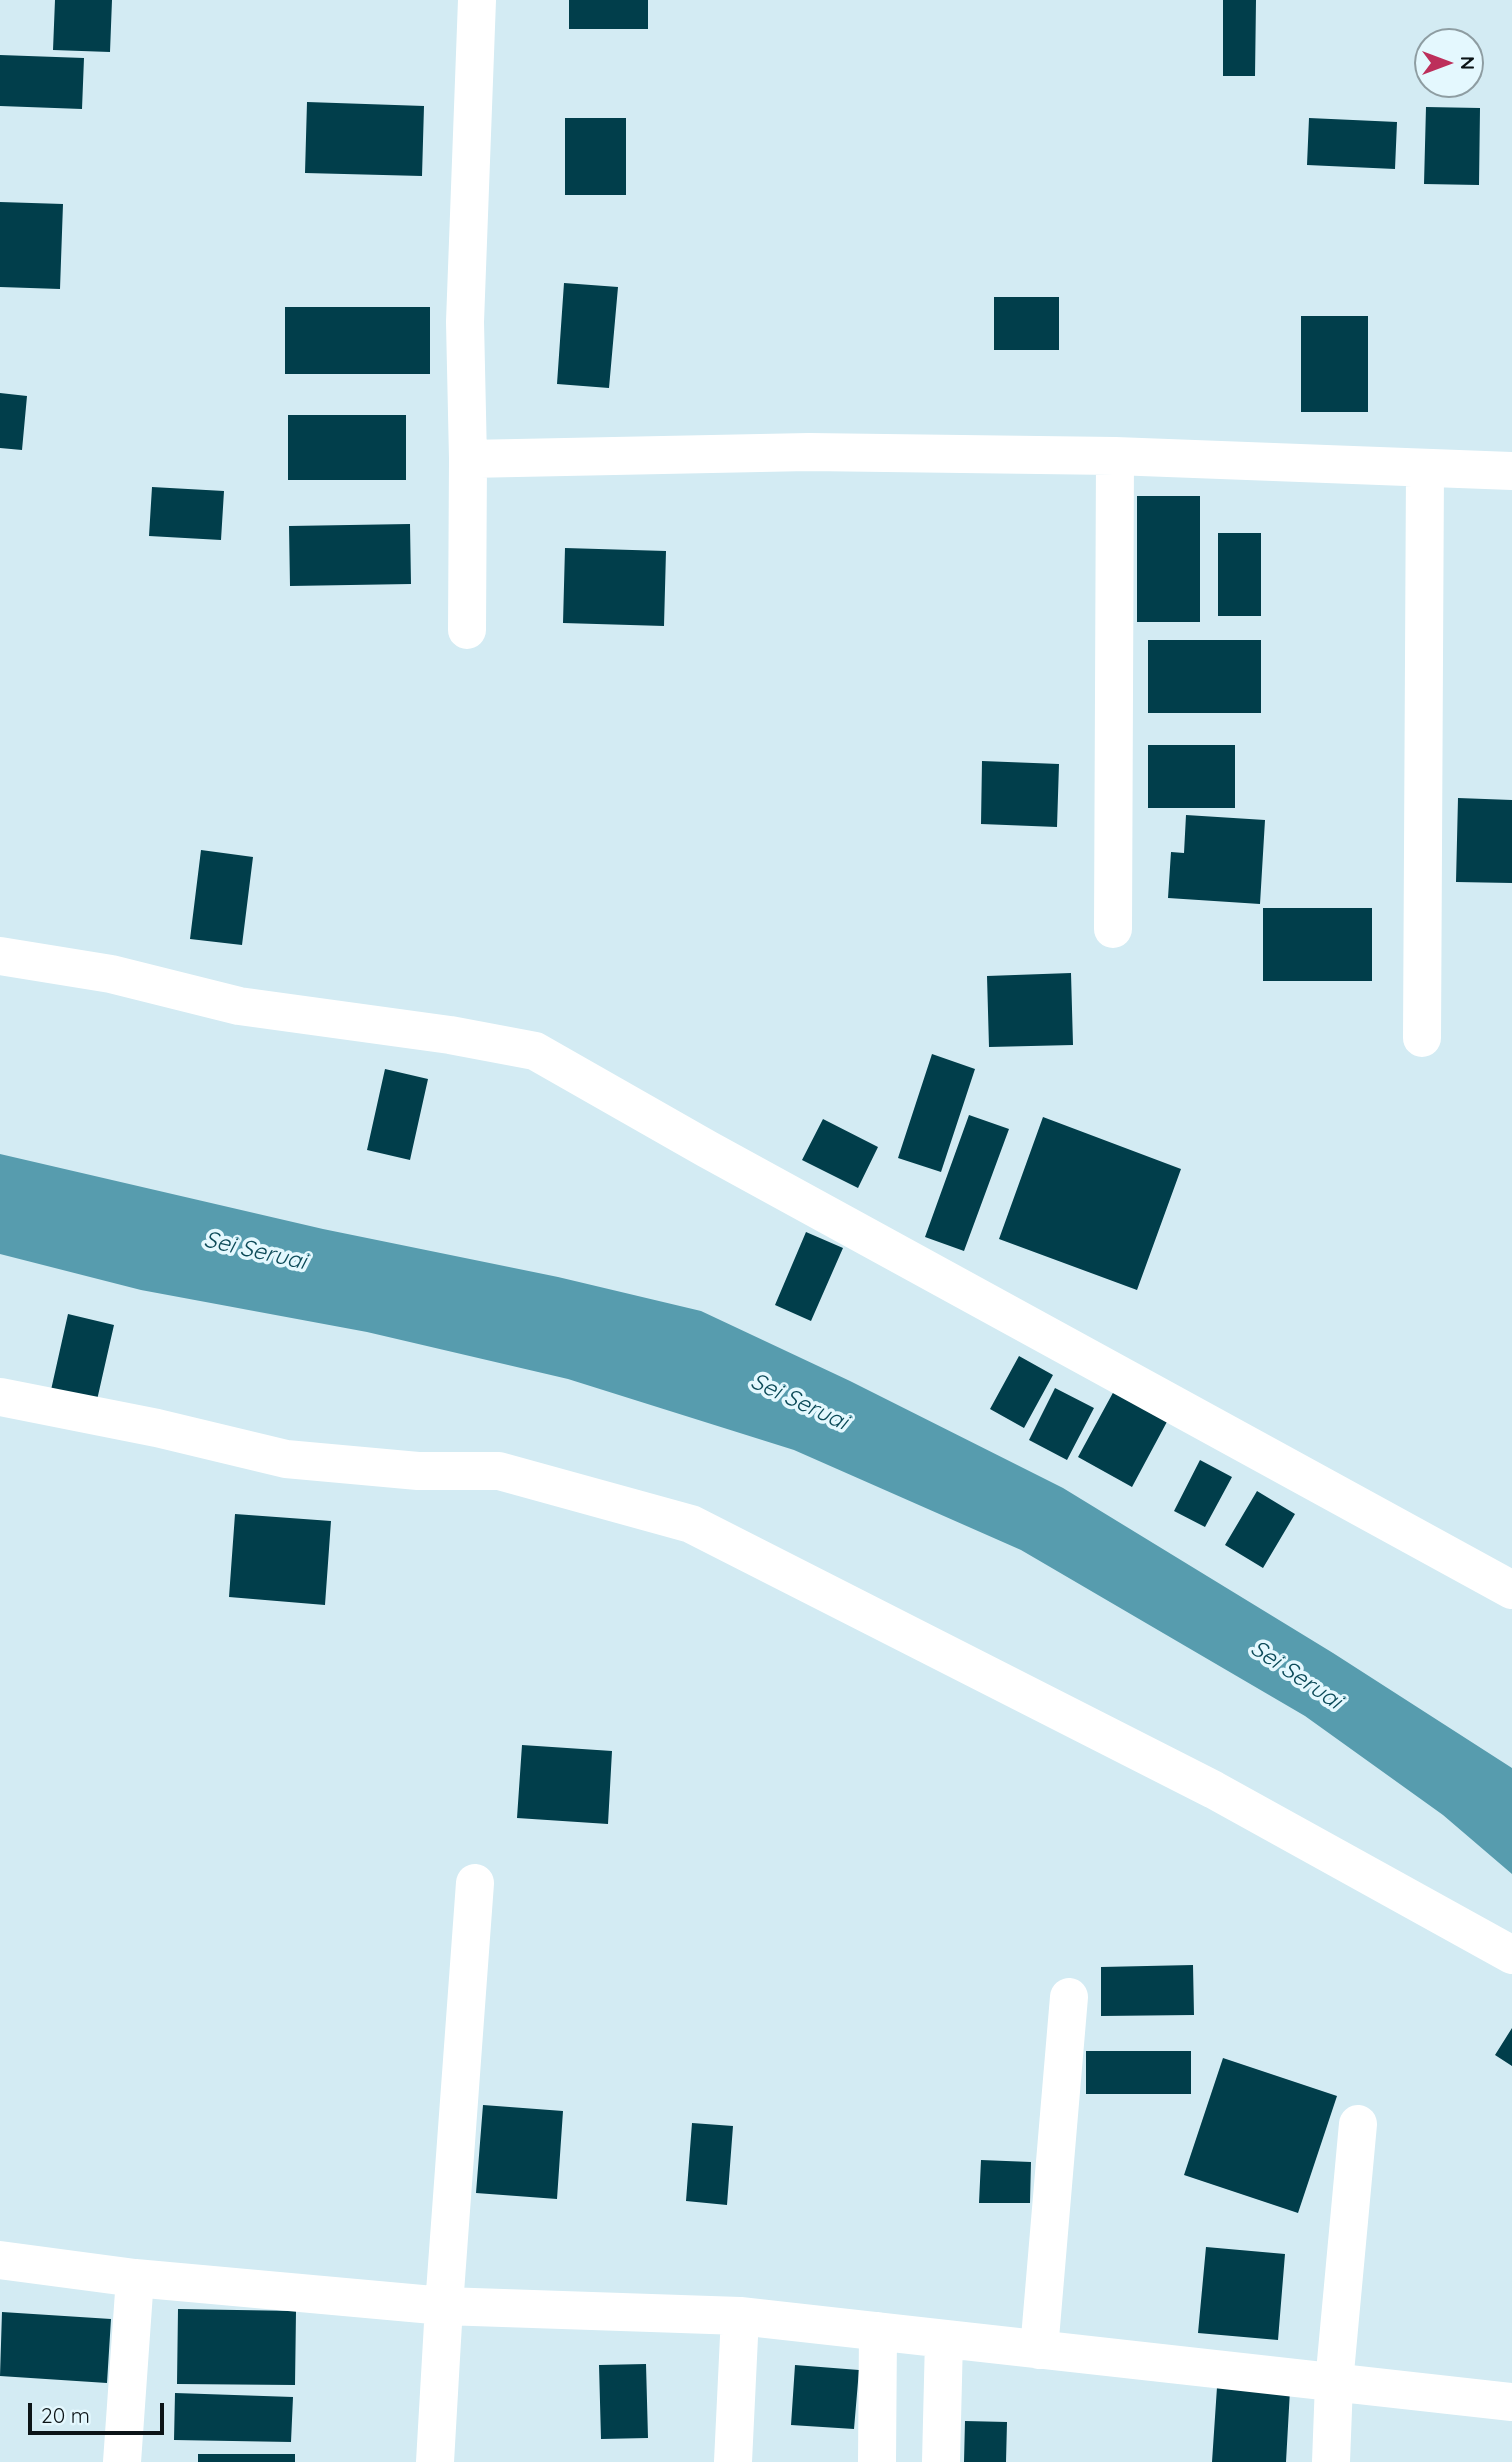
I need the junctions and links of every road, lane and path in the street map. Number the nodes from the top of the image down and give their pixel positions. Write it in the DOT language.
graph roads {
  1 [pos="477,0"];
  2 [pos="1115,456"];
  3 [pos="468,459"];
  4 [pos="1424,468"];
  5 [pos="1512,471"];
  6 [pos="467,630"];
  7 [pos="1113,929"];
  8 [pos="0,956"];
  9 [pos="1422,1038"];
  10 [pos="0,1397"];
  11 [pos="1512,1590"];
  12 [pos="475,1882"];
  13 [pos="1512,1955"];
  14 [pos="1069,1997"];
  15 [pos="1358,2124"];
  16 [pos="0,2260"];
  17 [pos="135,2278"];
  18 [pos="444,2306"];
  19 [pos="740,2315"];
  20 [pos="877,2331"];
  21 [pos="944,2339"];
  22 [pos="1039,2350"];
  23 [pos="1334,2383"];
  24 [pos="1512,2402"];
  25 [pos="121,2462"];
  26 [pos="436,2462"];
  27 [pos="733,2462"];
  28 [pos="877,2462"];
  29 [pos="941,2462"];
  30 [pos="1331,2462"];
  1 -- 3 [label="street"];
  2 -- 3 [label="street"];
  2 -- 4 [label="street"];
  2 -- 7 [label="street"];
  3 -- 6 [label="street"];
  4 -- 5 [label="street"];
  4 -- 9 [label="street"];
  8 -- 11 [label="street"];
  10 -- 13 [label="street"];
  12 -- 18 [label="street"];
  14 -- 22 [label="street"];
  15 -- 23 [label="street"];
  16 -- 17 [label="street"];
  17 -- 18 [label="street"];
  17 -- 25 [label="street"];
  18 -- 19 [label="street"];
  18 -- 26 [label="street"];
  19 -- 20 [label="street"];
  19 -- 27 [label="street"];
  20 -- 21 [label="street"];
  20 -- 28 [label="street"];
  21 -- 22 [label="street"];
  21 -- 29 [label="street"];
  22 -- 23 [label="street"];
  23 -- 24 [label="street"];
  23 -- 30 [label="street"];
}
